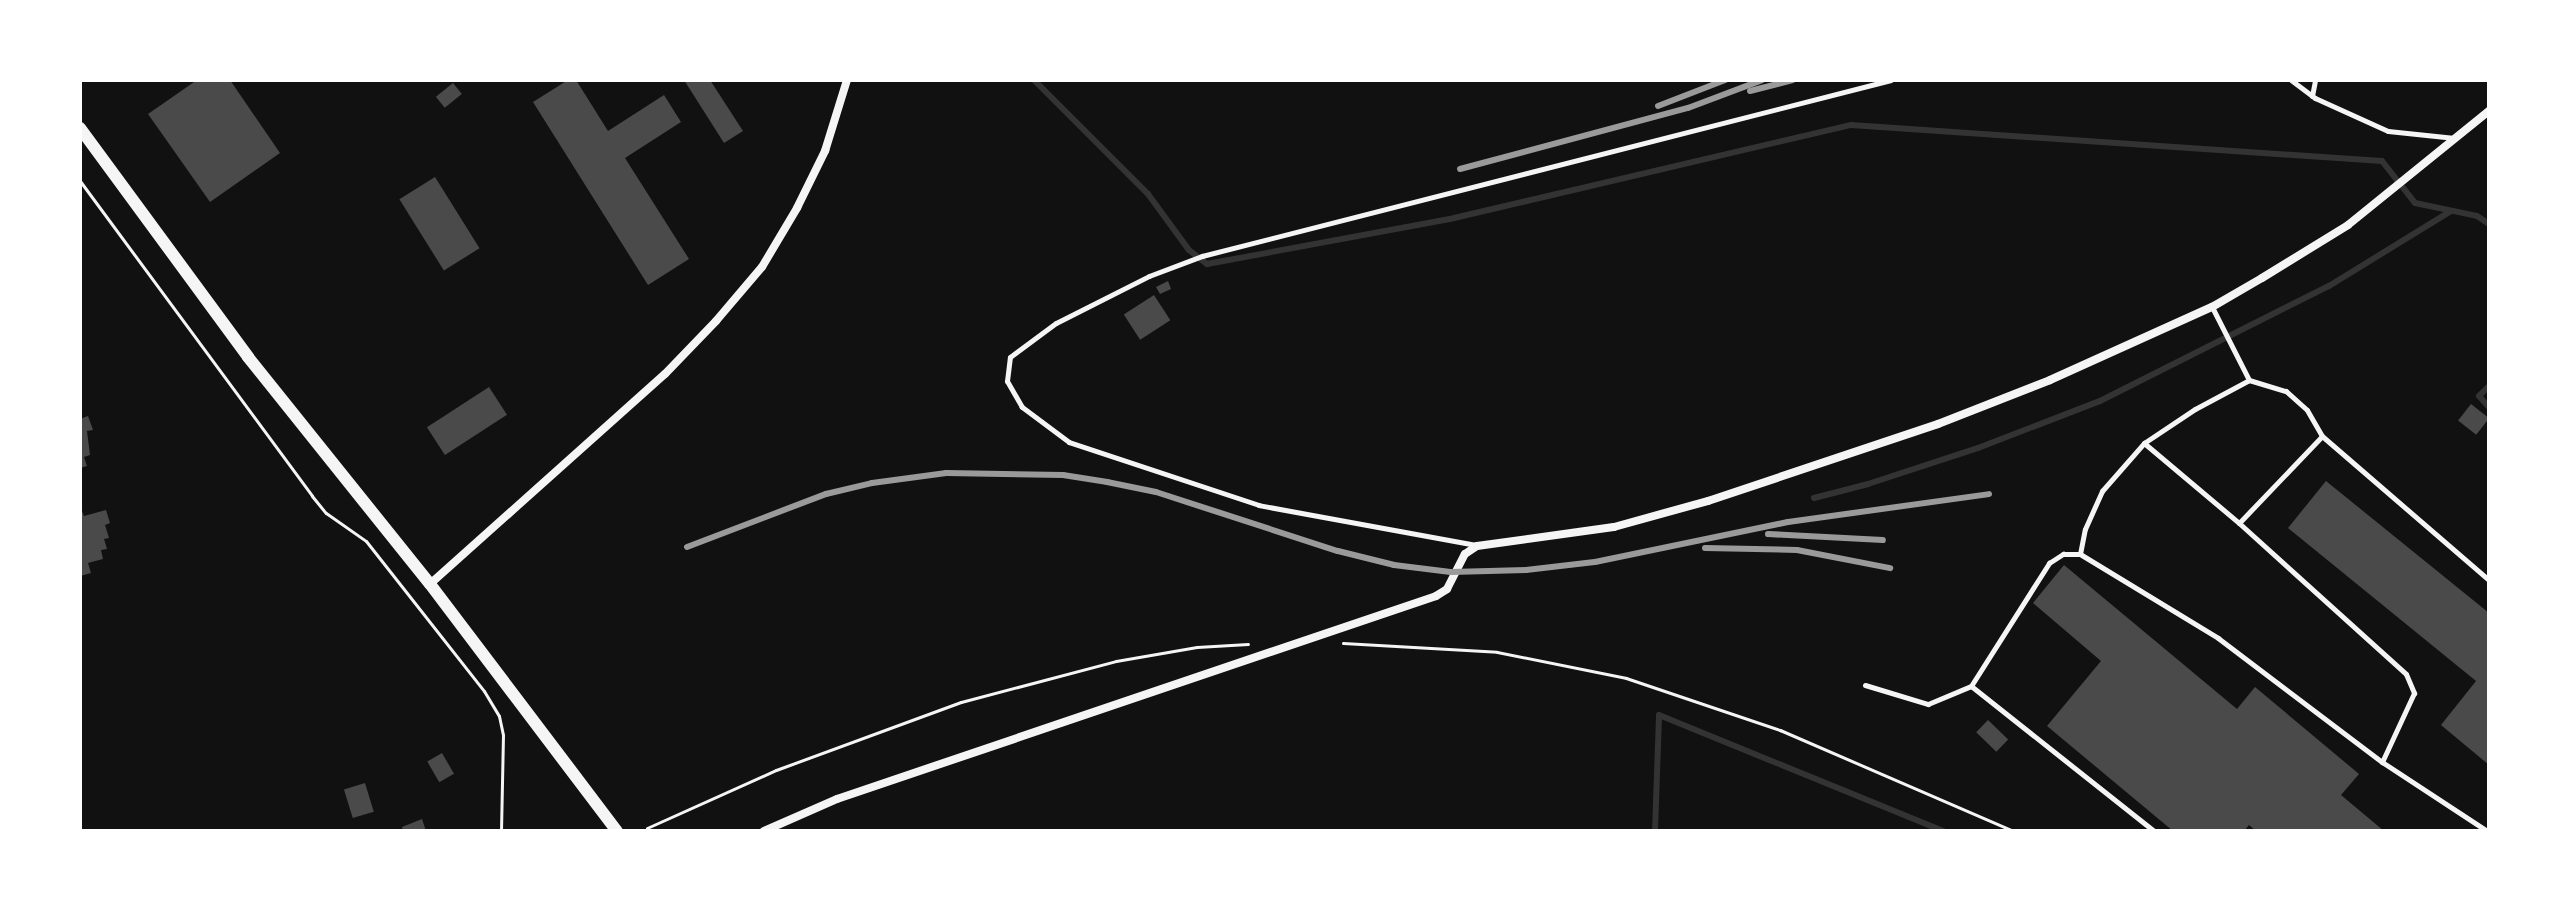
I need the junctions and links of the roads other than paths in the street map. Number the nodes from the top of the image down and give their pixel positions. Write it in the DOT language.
graph roads {
  1 [pos="847,80"];
  2 [pos="1891,80"];
  3 [pos="2291,80"];
  4 [pos="2315,80"];
  5 [pos="2312,96"];
  6 [pos="2489,111"];
  7 [pos="80,128"];
  8 [pos="2456,138"];
  9 [pos="2212,307"];
  10 [pos="2249,380"];
  11 [pos="2322,436"];
  12 [pos="2144,443"];
  13 [pos="2239,523"];
  14 [pos="1477,546"];
  15 [pos="2080,554"];
  16 [pos="2489,580"];
  17 [pos="430,584"];
  18 [pos="1865,685"];
  19 [pos="1971,686"];
  20 [pos="2382,762"];
  21 [pos="617,831"];
  22 [pos="764,831"];
  23 [pos="2154,831"];
  24 [pos="2487,831"];
  1 -- 17 [label="street"];
  2 -- 14 [label="lane"];
  3 -- 5 [label="lane"];
  4 -- 5 [label="lane"];
  5 -- 8 [label="lane"];
  6 -- 8 [label="street"];
  7 -- 17 [label="street"];
  8 -- 9 [label="street"];
  9 -- 10 [label="lane"];
  9 -- 14 [label="street"];
  10 -- 11 [label="lane"];
  10 -- 12 [label="lane"];
  11 -- 13 [label="lane"];
  11 -- 16 [label="lane"];
  12 -- 13 [label="lane"];
  12 -- 15 [label="lane"];
  13 -- 20 [label="lane"];
  14 -- 22 [label="street"];
  15 -- 19 [label="lane"];
  15 -- 20 [label="lane"];
  17 -- 21 [label="street"];
  18 -- 19 [label="lane"];
  19 -- 23 [label="lane"];
  20 -- 24 [label="lane"];
}
